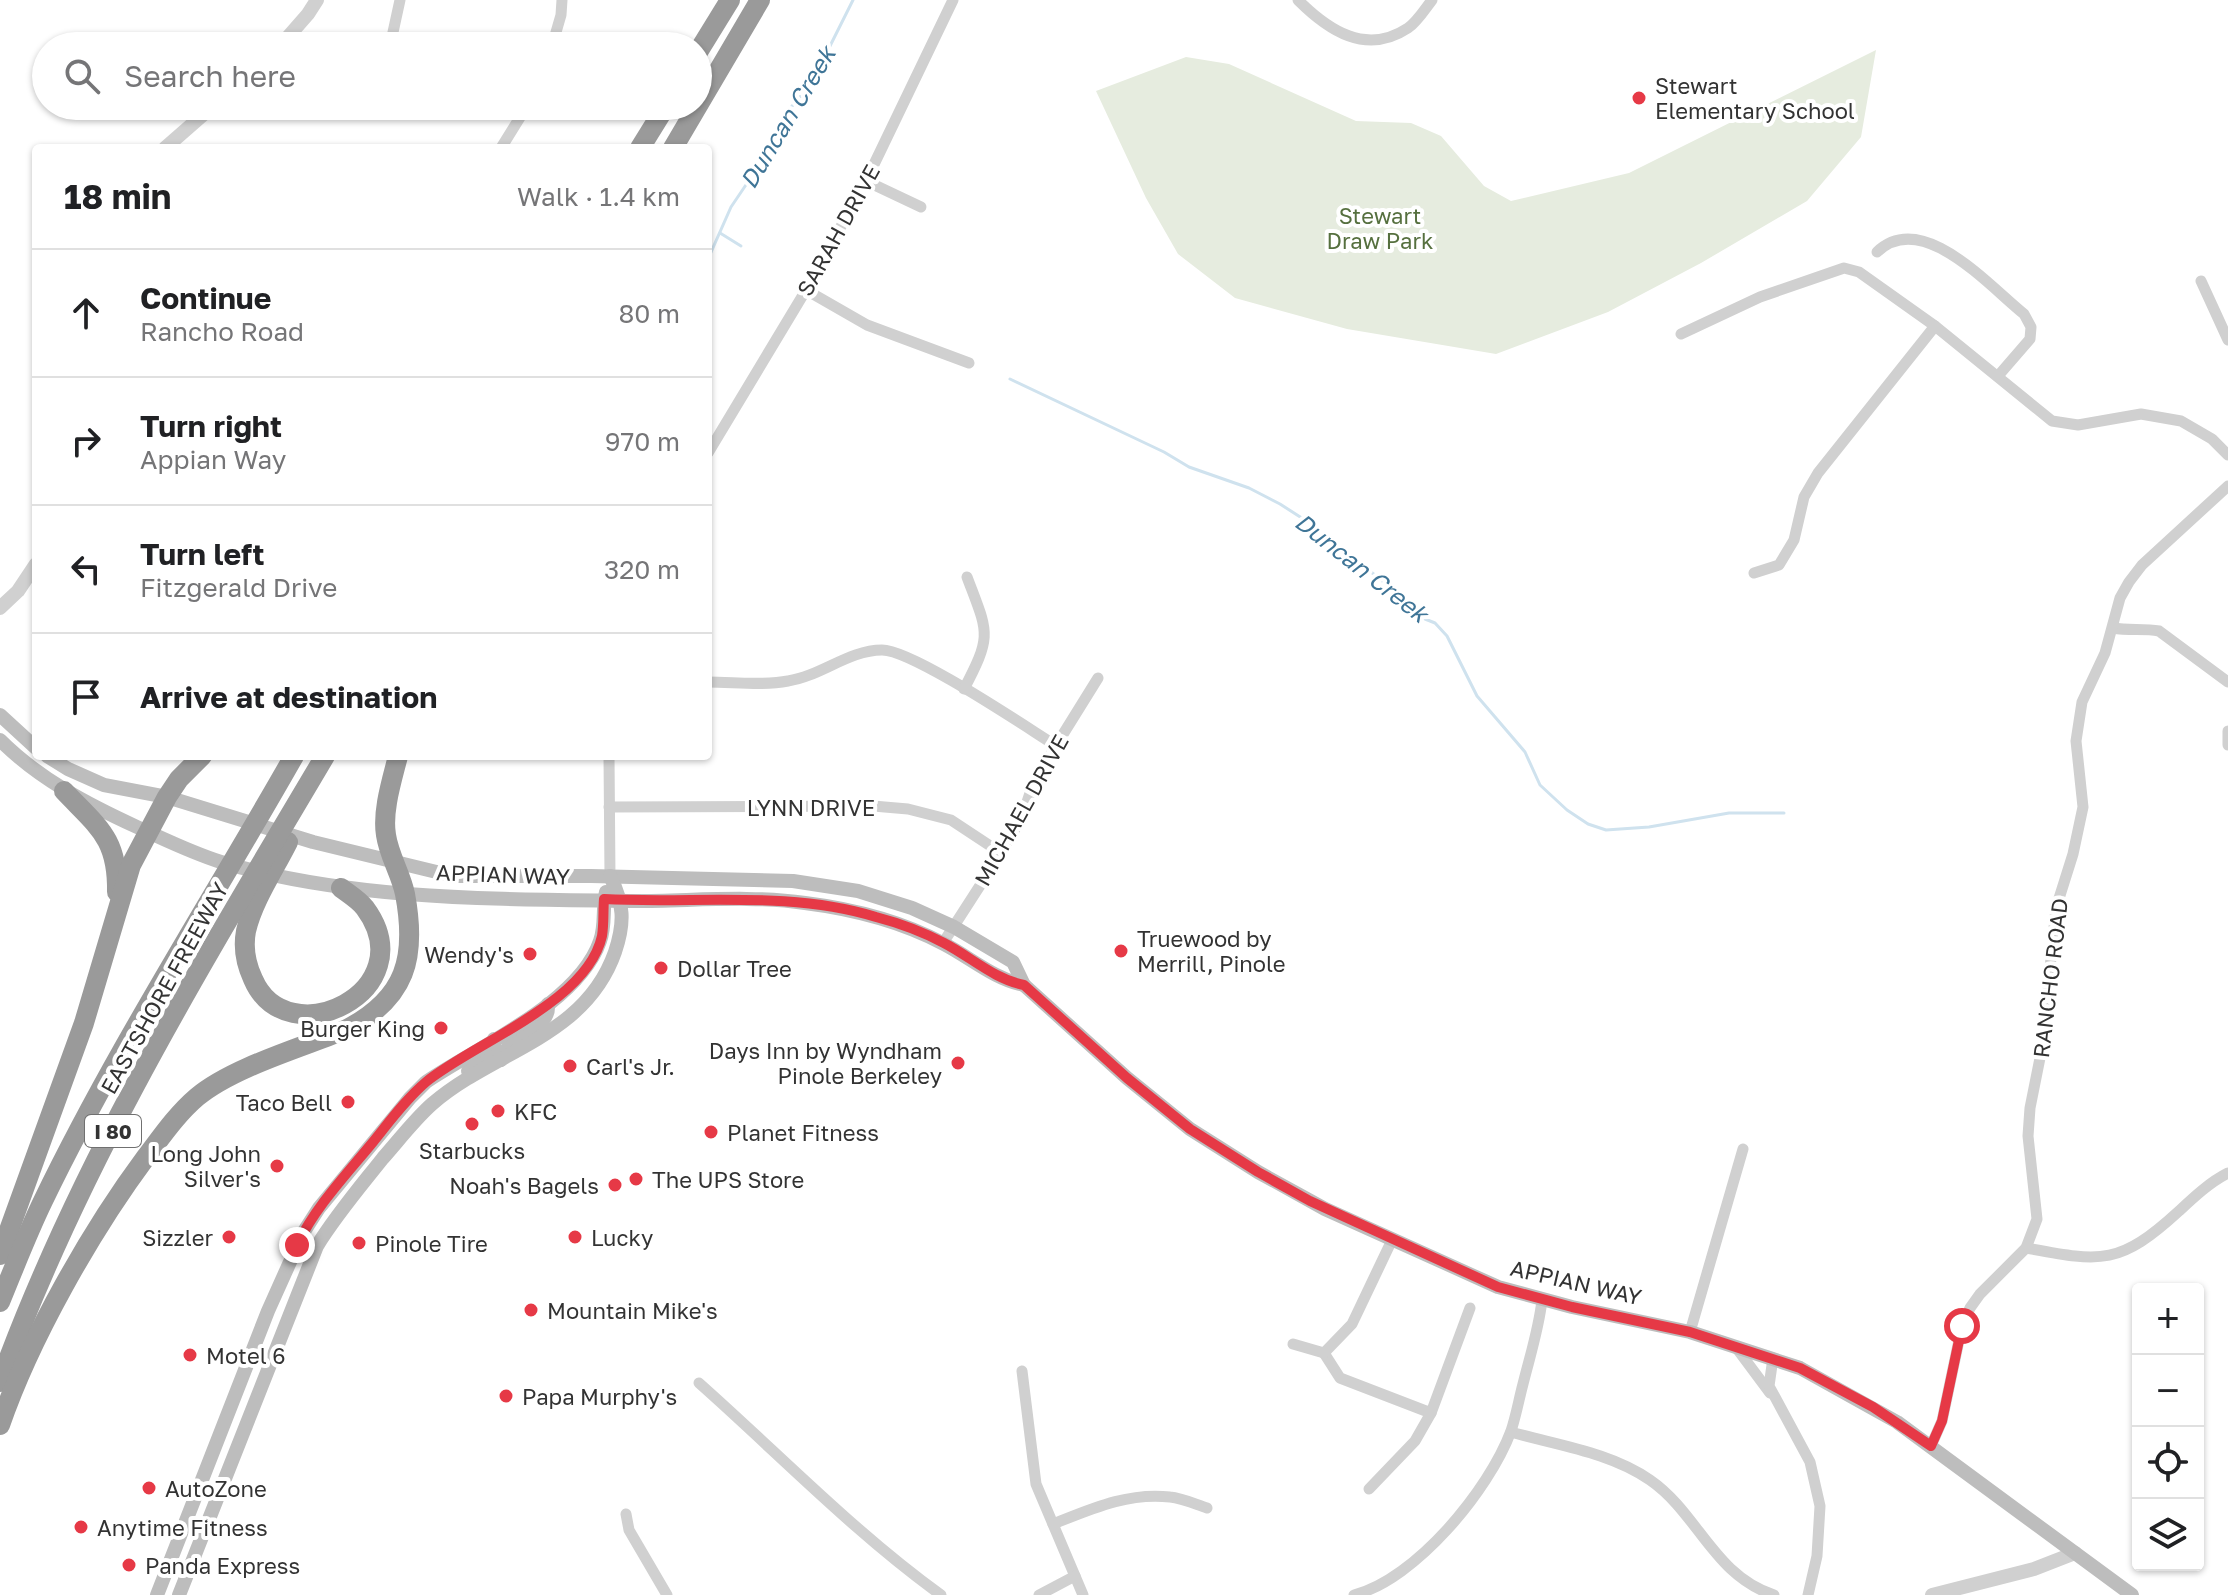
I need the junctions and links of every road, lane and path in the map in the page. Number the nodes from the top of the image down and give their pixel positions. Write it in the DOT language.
graph roads {
  1 [pos="317,0"];
  2 [pos="400,0"];
  3 [pos="562,0"];
  4 [pos="730,0"];
  5 [pos="760,0"];
  6 [pos="953,0"];
  7 [pos="1298,0"];
  8 [pos="1432,0"];
  9 [pos="293,32"];
  10 [pos="393,32"];
  11 [pos="556,32"];
  12 [pos="710,32"];
  13 [pos="712,82"];
  14 [pos="197,120"];
  15 [pos="518,120"];
  16 [pos="657,120"];
  17 [pos="689,120"];
  18 [pos="170,144"];
  19 [pos="503,144"];
  20 [pos="642,144"];
  21 [pos="675,144"];
  22 [pos="866,181"];
  23 [pos="921,207"];
  24 [pos="1877,252"];
  25 [pos="2201,281"];
  26 [pos="806,290"];
  27 [pos="1935,326"];
  28 [pos="1681,334"];
  29 [pos="2228,340"];
  30 [pos="969,363"];
  31 [pos="1998,376"];
  32 [pos="712,446"];
  33 [pos="2228,455"];
  34 [pos="2228,486"];
  35 [pos="32,570"];
  36 [pos="1754,573"];
  37 [pos="967,577"];
  38 [pos="0,608"];
  39 [pos="2113,628"];
  40 [pos="1098,678"];
  41 [pos="712,682"];
  42 [pos="2228,682"];
  43 [pos="964,689"];
  44 [pos="0,715"];
  45 [pos="2228,731"];
  46 [pos="0,740"];
  47 [pos="32,744"];
  48 [pos="1055,745"];
  49 [pos="2228,745"];
  50 [pos="53,760"];
  51 [pos="198,760"];
  52 [pos="292,760"];
  53 [pos="324,760"];
  54 [pos="324,760"];
  55 [pos="397,760"];
  56 [pos="609,760"];
  57 [pos="64,791"];
  58 [pos="167,797"];
  59 [pos="609,807"];
  60 [pos="148,831"];
  61 [pos="1001,853"];
  62 [pos="394,863"];
  63 [pos="610,876"];
  64 [pos="341,888"];
  65 [pos="405,893"];
  66 [pos="604,899"];
  67 [pos="622,900"];
  68 [pos="954,927"];
  69 [pos="112,934"];
  70 [pos="943,943"];
  71 [pos="1024,985"];
  72 [pos="548,1004"];
  73 [pos="494,1039"];
  74 [pos="501,1060"];
  75 [pos="450,1091"];
  76 [pos="1743,1149"];
  77 [pos="2228,1173"];
  78 [pos="1392,1240"];
  79 [pos="2026,1248"];
  80 [pos="0,1255"];
  81 [pos="1542,1300"];
  82 [pos="0,1302"];
  83 [pos="1470,1308"];
  84 [pos="1690,1332"];
  85 [pos="1293,1344"];
  86 [pos="1734,1346"];
  87 [pos="1324,1353"];
  88 [pos="1773,1358"];
  89 [pos="1022,1371"];
  90 [pos="0,1382"];
  91 [pos="699,1383"];
  92 [pos="1773,1397"];
  93 [pos="1431,1413"];
  94 [pos="0,1425"];
  95 [pos="1511,1432"];
  96 [pos="1931,1446"];
  97 [pos="1369,1489"];
  98 [pos="1207,1508"];
  99 [pos="626,1514"];
  100 [pos="1053,1524"];
  101 [pos="2075,1553"];
  102 [pos="1075,1576"];
  103 [pos="1377,1591"];
  104 [pos="157,1595"];
  105 [pos="179,1595"];
  106 [pos="667,1595"];
  107 [pos="941,1595"];
  108 [pos="1039,1595"];
  109 [pos="1083,1595"];
  110 [pos="1354,1595"];
  111 [pos="1774,1595"];
  112 [pos="1808,1595"];
  113 [pos="1932,1595"];
  114 [pos="2132,1595"];
  1 -- 9 [label="street"];
  2 -- 10 [label="street"];
  3 -- 11 [label="street"];
  4 -- 12 [label="highway"];
  5 -- 13 [label="highway"];
  6 -- 22 [label="street, SARAH DRIVE"];
  7 -- 8 [label="street"];
  14 -- 18 [label="street"];
  15 -- 19 [label="street"];
  16 -- 20 [label="highway"];
  17 -- 21 [label="highway"];
  22 -- 23 [label="street"];
  22 -- 26 [label="street, SARAH DRIVE"];
  24 -- 31 [label="street"];
  25 -- 29 [label="street"];
  26 -- 30 [label="street"];
  26 -- 32 [label="street, SARAH DRIVE"];
  27 -- 28 [label="street"];
  27 -- 31 [label="street"];
  27 -- 36 [label="street"];
  31 -- 33 [label="street"];
  34 -- 39 [label="street, RANCHO ROAD"];
  35 -- 38 [label="street"];
  37 -- 43 [label="street"];
  39 -- 42 [label="street"];
  39 -- 79 [label="street, RANCHO ROAD"];
  40 -- 48 [label="street, MICHAEL DRIVE"];
  41 -- 43 [label="street"];
  43 -- 48 [label="street"];
  44 -- 47 [label="main road"];
  45 -- 49 [label="street"];
  46 -- 57 [label="main road, APPIAN WAY"];
  48 -- 61 [label="street, MICHAEL DRIVE"];
  50 -- 58 [label="main road, APPIAN WAY"];
  51 -- 58 [label="highway"];
  52 -- 82 [label="highway, EASTSHORE FREEWAY / I 80"];
  53 -- 64 [label="highway"];
  54 -- 90 [label="highway, EASTSHORE FREEWAY / I 80"];
  55 -- 62 [label="highway"];
  56 -- 59 [label="street"];
  57 -- 60 [label="main road, APPIAN WAY"];
  57 -- 69 [label="highway"];
  58 -- 60 [label="highway"];
  58 -- 62 [label="main road, APPIAN WAY"];
  59 -- 61 [label="street, LYNN DRIVE"];
  59 -- 63 [label="street"];
  60 -- 64 [label="main road, APPIAN WAY"];
  60 -- 69 [label="highway"];
  61 -- 68 [label="street, MICHAEL DRIVE"];
  62 -- 63 [label="main road, APPIAN WAY"];
  62 -- 65 [label="highway"];
  63 -- 66 [label="main road"];
  63 -- 67 [label="main road"];
  63 -- 68 [label="main road, APPIAN WAY"];
  64 -- 65 [label="main road, APPIAN WAY"];
  65 -- 66 [label="main road, APPIAN WAY"];
  65 -- 94 [label="highway"];
  66 -- 67 [label="main road, APPIAN WAY"];
  66 -- 72 [label="main road"];
  67 -- 70 [label="main road, APPIAN WAY"];
  67 -- 74 [label="main road"];
  68 -- 70 [label="street, MICHAEL DRIVE"];
  68 -- 71 [label="main road, APPIAN WAY"];
  69 -- 80 [label="highway"];
  70 -- 71 [label="main road, APPIAN WAY"];
  71 -- 78 [label="main road, APPIAN WAY"];
  72 -- 73 [label="main road"];
  72 -- 74 [label="main road"];
  73 -- 75 [label="main road"];
  73 -- 104 [label="main road"];
  74 -- 75 [label="main road"];
  75 -- 105 [label="main road"];
  76 -- 84 [label="street"];
  77 -- 79 [label="street"];
  78 -- 81 [label="main road, APPIAN WAY"];
  78 -- 87 [label="street"];
  79 -- 96 [label="street"];
  81 -- 84 [label="main road, APPIAN WAY"];
  81 -- 95 [label="street"];
  83 -- 93 [label="street"];
  84 -- 86 [label="main road, APPIAN WAY"];
  85 -- 87 [label="street"];
  86 -- 88 [label="main road, APPIAN WAY"];
  86 -- 92 [label="street"];
  87 -- 93 [label="street"];
  88 -- 92 [label="street"];
  88 -- 96 [label="main road, APPIAN WAY"];
  89 -- 100 [label="street"];
  91 -- 107 [label="street"];
  92 -- 112 [label="street"];
  93 -- 97 [label="street"];
  95 -- 103 [label="street"];
  95 -- 111 [label="street"];
  96 -- 101 [label="main road, APPIAN WAY"];
  98 -- 100 [label="street"];
  99 -- 106 [label="street"];
  100 -- 102 [label="street"];
  101 -- 113 [label="street"];
  101 -- 114 [label="main road, APPIAN WAY"];
  102 -- 108 [label="street"];
  102 -- 109 [label="street"];
  103 -- 110 [label="street"];
}
